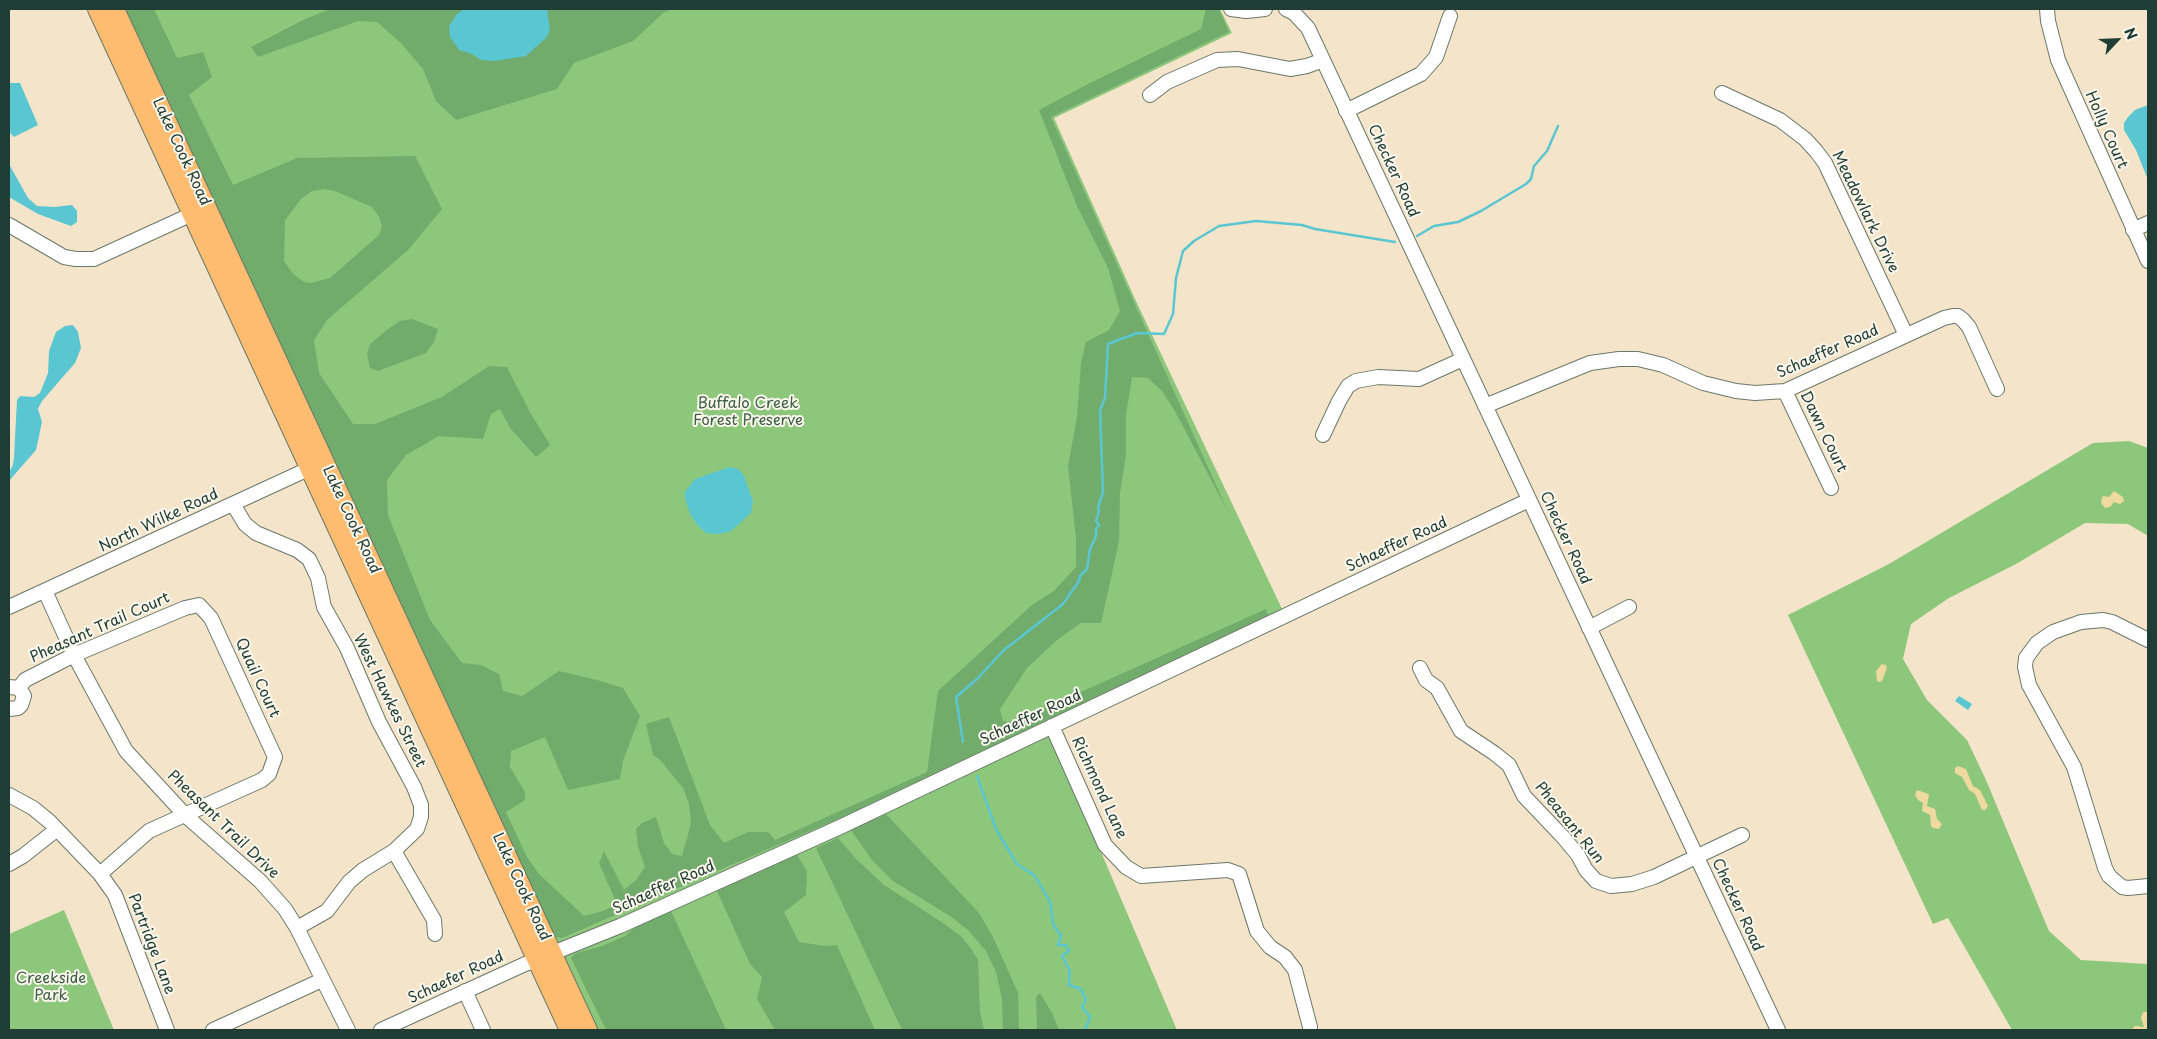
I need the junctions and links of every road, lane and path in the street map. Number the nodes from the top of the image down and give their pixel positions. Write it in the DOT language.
graph roads {
  1 [pos="97,9"];
  2 [pos="115,9"];
  3 [pos="1231,9"];
  4 [pos="1265,9"];
  5 [pos="1286,9"];
  6 [pos="2047,9"];
  7 [pos="1450,16"];
  8 [pos="1322,60"];
  9 [pos="1722,93"];
  10 [pos="1150,95"];
  11 [pos="1346,111"];
  12 [pos="199,211"];
  13 [pos="2148,223"];
  14 [pos="9,225"];
  15 [pos="2133,230"];
  16 [pos="2148,261"];
  17 [pos="1906,335"];
  18 [pos="1463,359"];
  19 [pos="1997,388"];
  20 [pos="1785,391"];
  21 [pos="1485,406"];
  22 [pos="1323,435"];
  23 [pos="316,466"];
  24 [pos="1832,488"];
  25 [pos="1529,500"];
  26 [pos="233,504"];
  27 [pos="46,591"];
  28 [pos="199,605"];
  29 [pos="1629,607"];
  30 [pos="9,608"];
  31 [pos="1589,628"];
  32 [pos="2148,640"];
  33 [pos="74,655"];
  34 [pos="1420,668"];
  35 [pos="14,687"];
  36 [pos="9,709"];
  37 [pos="1052,726"];
  38 [pos="9,795"];
  39 [pos="186,816"];
  40 [pos="56,830"];
  41 [pos="1742,835"];
  42 [pos="394,851"];
  43 [pos="1697,857"];
  44 [pos="9,864"];
  45 [pos="100,874"];
  46 [pos="2148,886"];
  47 [pos="297,928"];
  48 [pos="435,934"];
  49 [pos="544,956"];
  50 [pos="322,980"];
  51 [pos="465,991"];
  52 [pos="1310,1027"];
  53 [pos="167,1030"];
  54 [pos="213,1030"];
  55 [pos="348,1030"];
  56 [pos="382,1030"];
  57 [pos="483,1030"];
  58 [pos="569,1030"];
  59 [pos="588,1030"];
  60 [pos="1778,1030"];
  1 -- 12 [label="main road, Lake Cook Road"];
  2 -- 12 [label="main road, Lake Cook Road"];
  3 -- 4 [label="street"];
  5 -- 8 [label="street, Checker Road"];
  6 -- 15 [label="street, Holly Court"];
  7 -- 11 [label="street"];
  8 -- 10 [label="street"];
  8 -- 11 [label="street, Checker Road"];
  9 -- 17 [label="street, Meadowlark Drive"];
  11 -- 18 [label="street, Checker Road"];
  12 -- 14 [label="street"];
  12 -- 23 [label="main road, Lake Cook Road"];
  13 -- 15 [label="street"];
  15 -- 16 [label="street, Holly Court"];
  17 -- 19 [label="street, Schaeffer Road"];
  17 -- 20 [label="street, Schaeffer Road"];
  18 -- 21 [label="street, Checker Road"];
  18 -- 22 [label="street"];
  20 -- 21 [label="street, Schaeffer Road"];
  20 -- 24 [label="street, Dawn Court"];
  21 -- 25 [label="street, Checker Road"];
  23 -- 26 [label="street, North Wilke Road"];
  23 -- 49 [label="main road, Lake Cook Road"];
  25 -- 31 [label="street, Checker Road"];
  25 -- 37 [label="street, Schaeffer Road"];
  26 -- 27 [label="street, North Wilke Road"];
  26 -- 42 [label="street, West Hawkes Street"];
  27 -- 30 [label="street, North Wilke Road"];
  27 -- 33 [label="street, Pheasant Trail Drive"];
  28 -- 33 [label="street, Pheasant Trail Court"];
  28 -- 39 [label="street, Quail Court"];
  29 -- 31 [label="street"];
  31 -- 43 [label="street, Checker Road"];
  32 -- 46 [label="street"];
  33 -- 35 [label="street, Pheasant Trail Court"];
  33 -- 39 [label="street, Pheasant Trail Drive"];
  34 -- 43 [label="street, Pheasant Run"];
  35 -- 36 [label="street, Pheasant Trail Court"];
  37 -- 49 [label="street, Schaeffer Road"];
  37 -- 52 [label="street, Richmond Lane"];
  38 -- 40 [label="street, Partridge Lane"];
  39 -- 45 [label="street"];
  39 -- 47 [label="street, Pheasant Trail Drive"];
  40 -- 44 [label="street"];
  40 -- 45 [label="street, Partridge Lane"];
  41 -- 43 [label="street, Pheasant Run"];
  42 -- 47 [label="street, West Hawkes Street"];
  42 -- 48 [label="street"];
  43 -- 60 [label="street, Checker Road"];
  45 -- 53 [label="street, Partridge Lane"];
  47 -- 50 [label="street, Pheasant Trail Drive"];
  49 -- 51 [label="street, Schaefer Road"];
  49 -- 58 [label="main road, Lake Cook Road"];
  49 -- 59 [label="main road, Lake Cook Road"];
  50 -- 54 [label="street"];
  50 -- 55 [label="street, Pheasant Trail Drive"];
  51 -- 56 [label="street, Schaefer Road"];
  51 -- 57 [label="street"];
}
